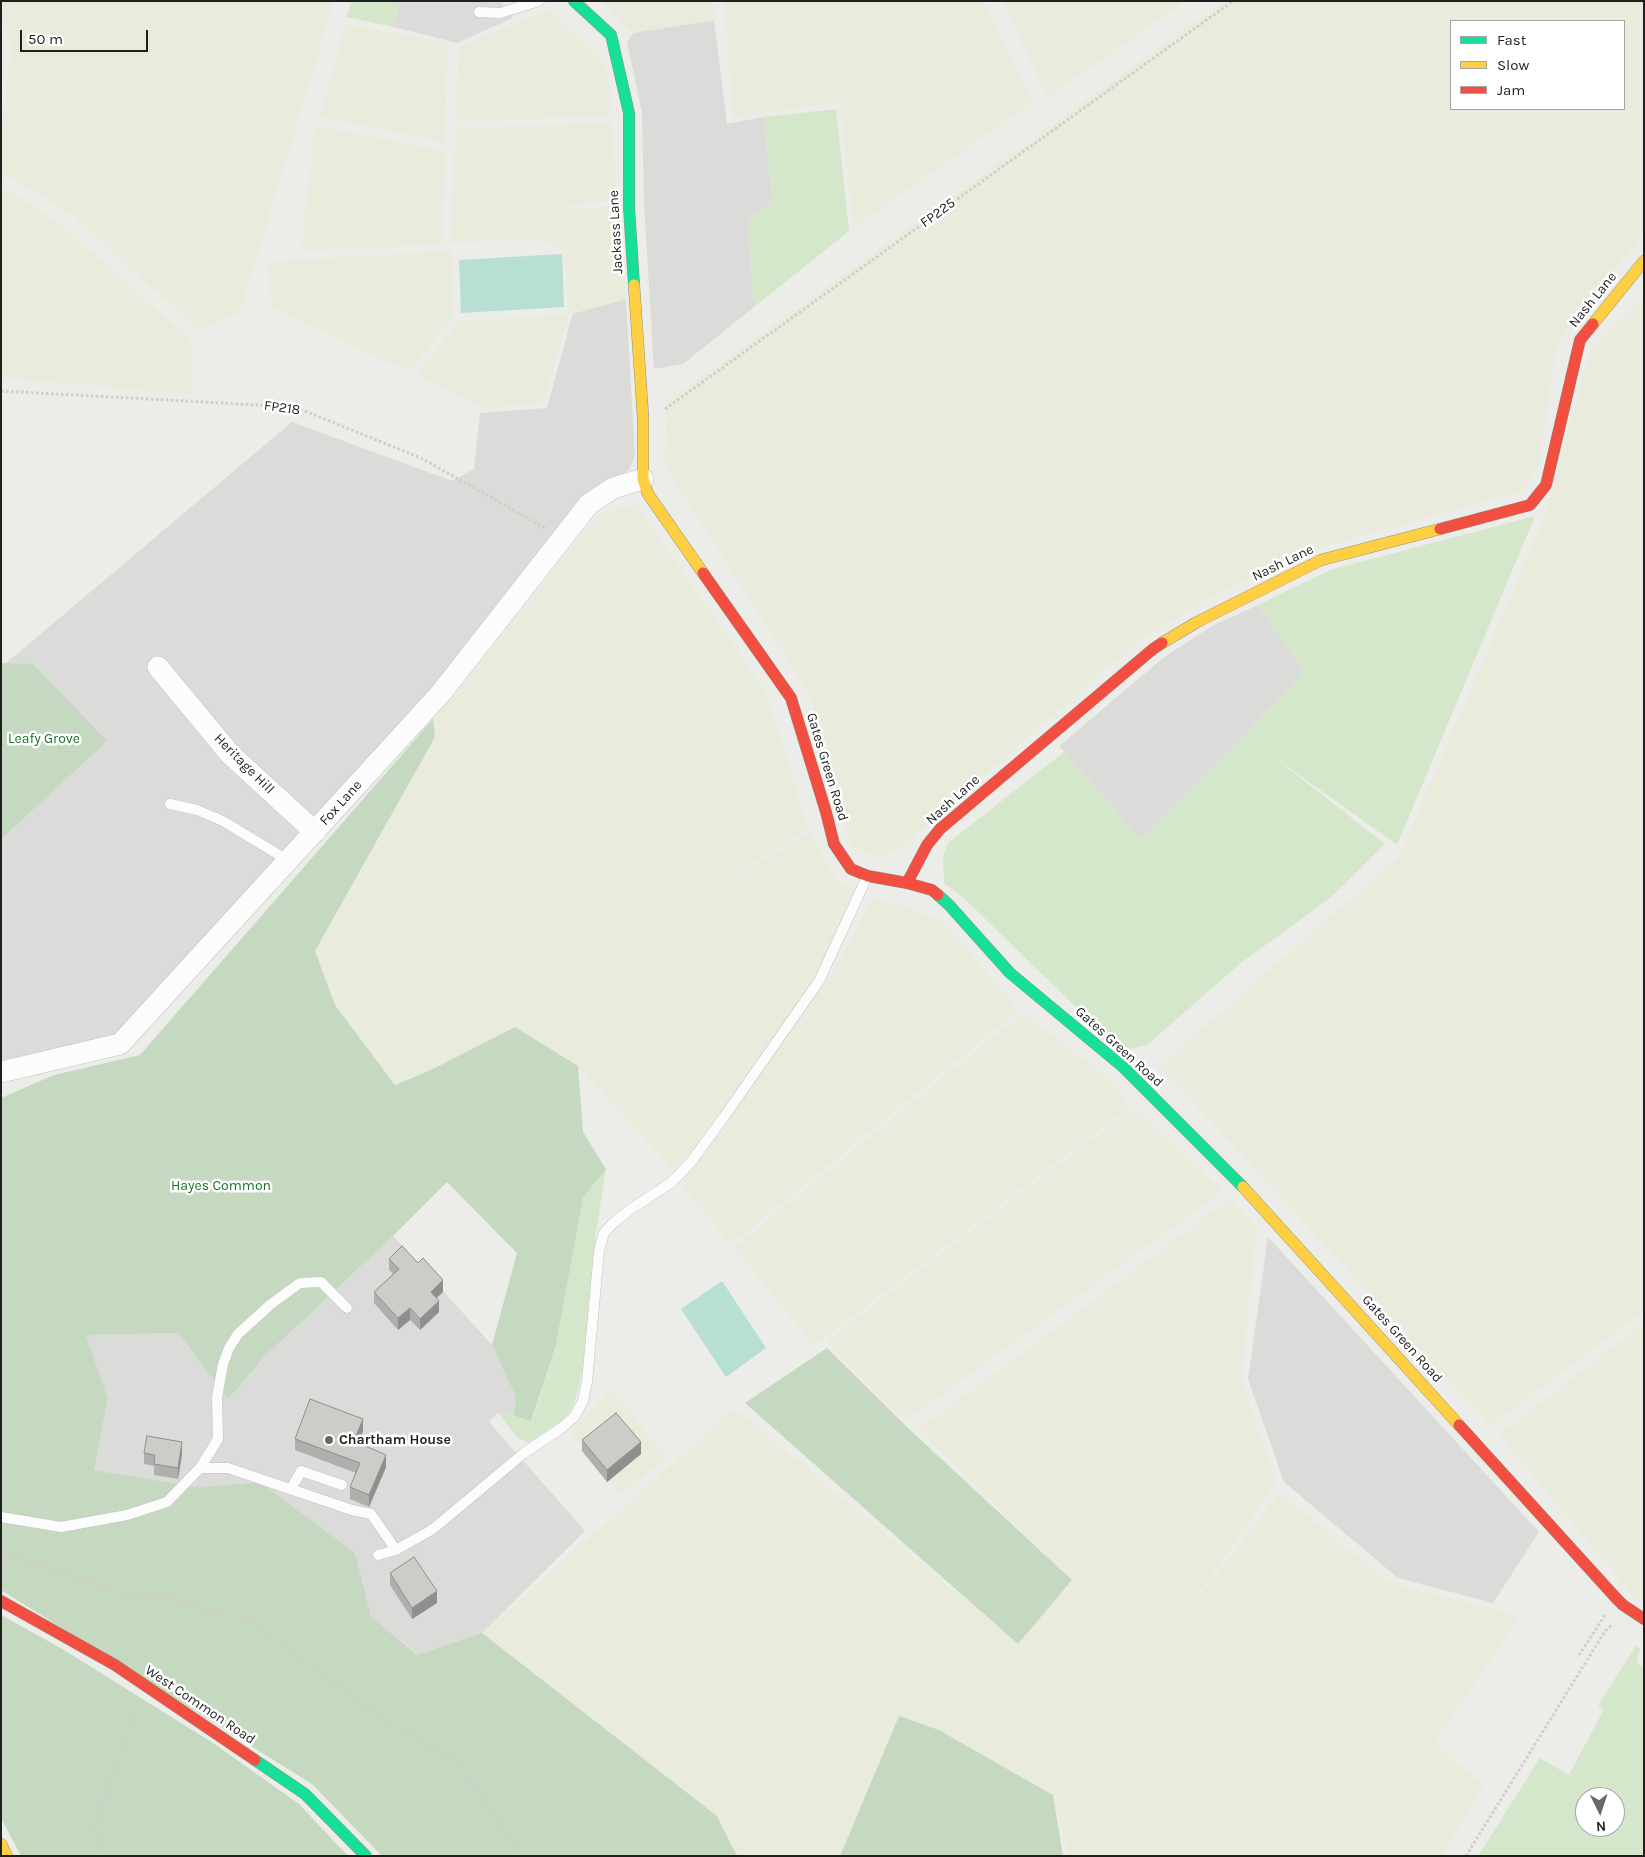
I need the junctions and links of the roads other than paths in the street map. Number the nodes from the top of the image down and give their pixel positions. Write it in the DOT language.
graph roads {
  1 [pos="539,1"];
  2 [pos="574,1"];
  3 [pos="480,12"];
  4 [pos="1644,261"];
  5 [pos="643,479"];
  6 [pos="158,667"];
  7 [pos="170,804"];
  8 [pos="315,832"];
  9 [pos="288,861"];
  10 [pos="868,876"];
  11 [pos="907,883"];
  12 [pos="1,1072"];
  13 [pos="347,1308"];
  14 [pos="200,1468"];
  15 [pos="342,1485"];
  16 [pos="291,1489"];
  17 [pos="1,1517"];
  18 [pos="396,1550"];
  19 [pos="378,1555"];
  20 [pos="1,1601"];
  21 [pos="1644,1620"];
  22 [pos="1,1844"];
  23 [pos="7,1856"];
  24 [pos="366,1856"];
  1 -- 3 [label="lane"];
  2 -- 5 [label="street, Jackass Lane"];
  4 -- 11 [label="street, Nash Lane"];
  5 -- 8 [label="street, Fox Lane"];
  5 -- 10 [label="street, Gates Green Road"];
  6 -- 8 [label="street, Heritage Hill"];
  7 -- 9 [label="lane"];
  8 -- 9 [label="street, Fox Lane"];
  9 -- 12 [label="street, Fox Lane"];
  10 -- 11 [label="street, Gates Green Road"];
  10 -- 18 [label="lane"];
  11 -- 21 [label="street, Gates Green Road"];
  13 -- 14 [label="lane"];
  14 -- 16 [label="lane"];
  14 -- 17 [label="lane"];
  15 -- 16 [label="lane"];
  16 -- 18 [label="lane"];
  18 -- 19 [label="lane"];
  20 -- 24 [label="street, West Common Road"];
  22 -- 23 [label="street"];
}
